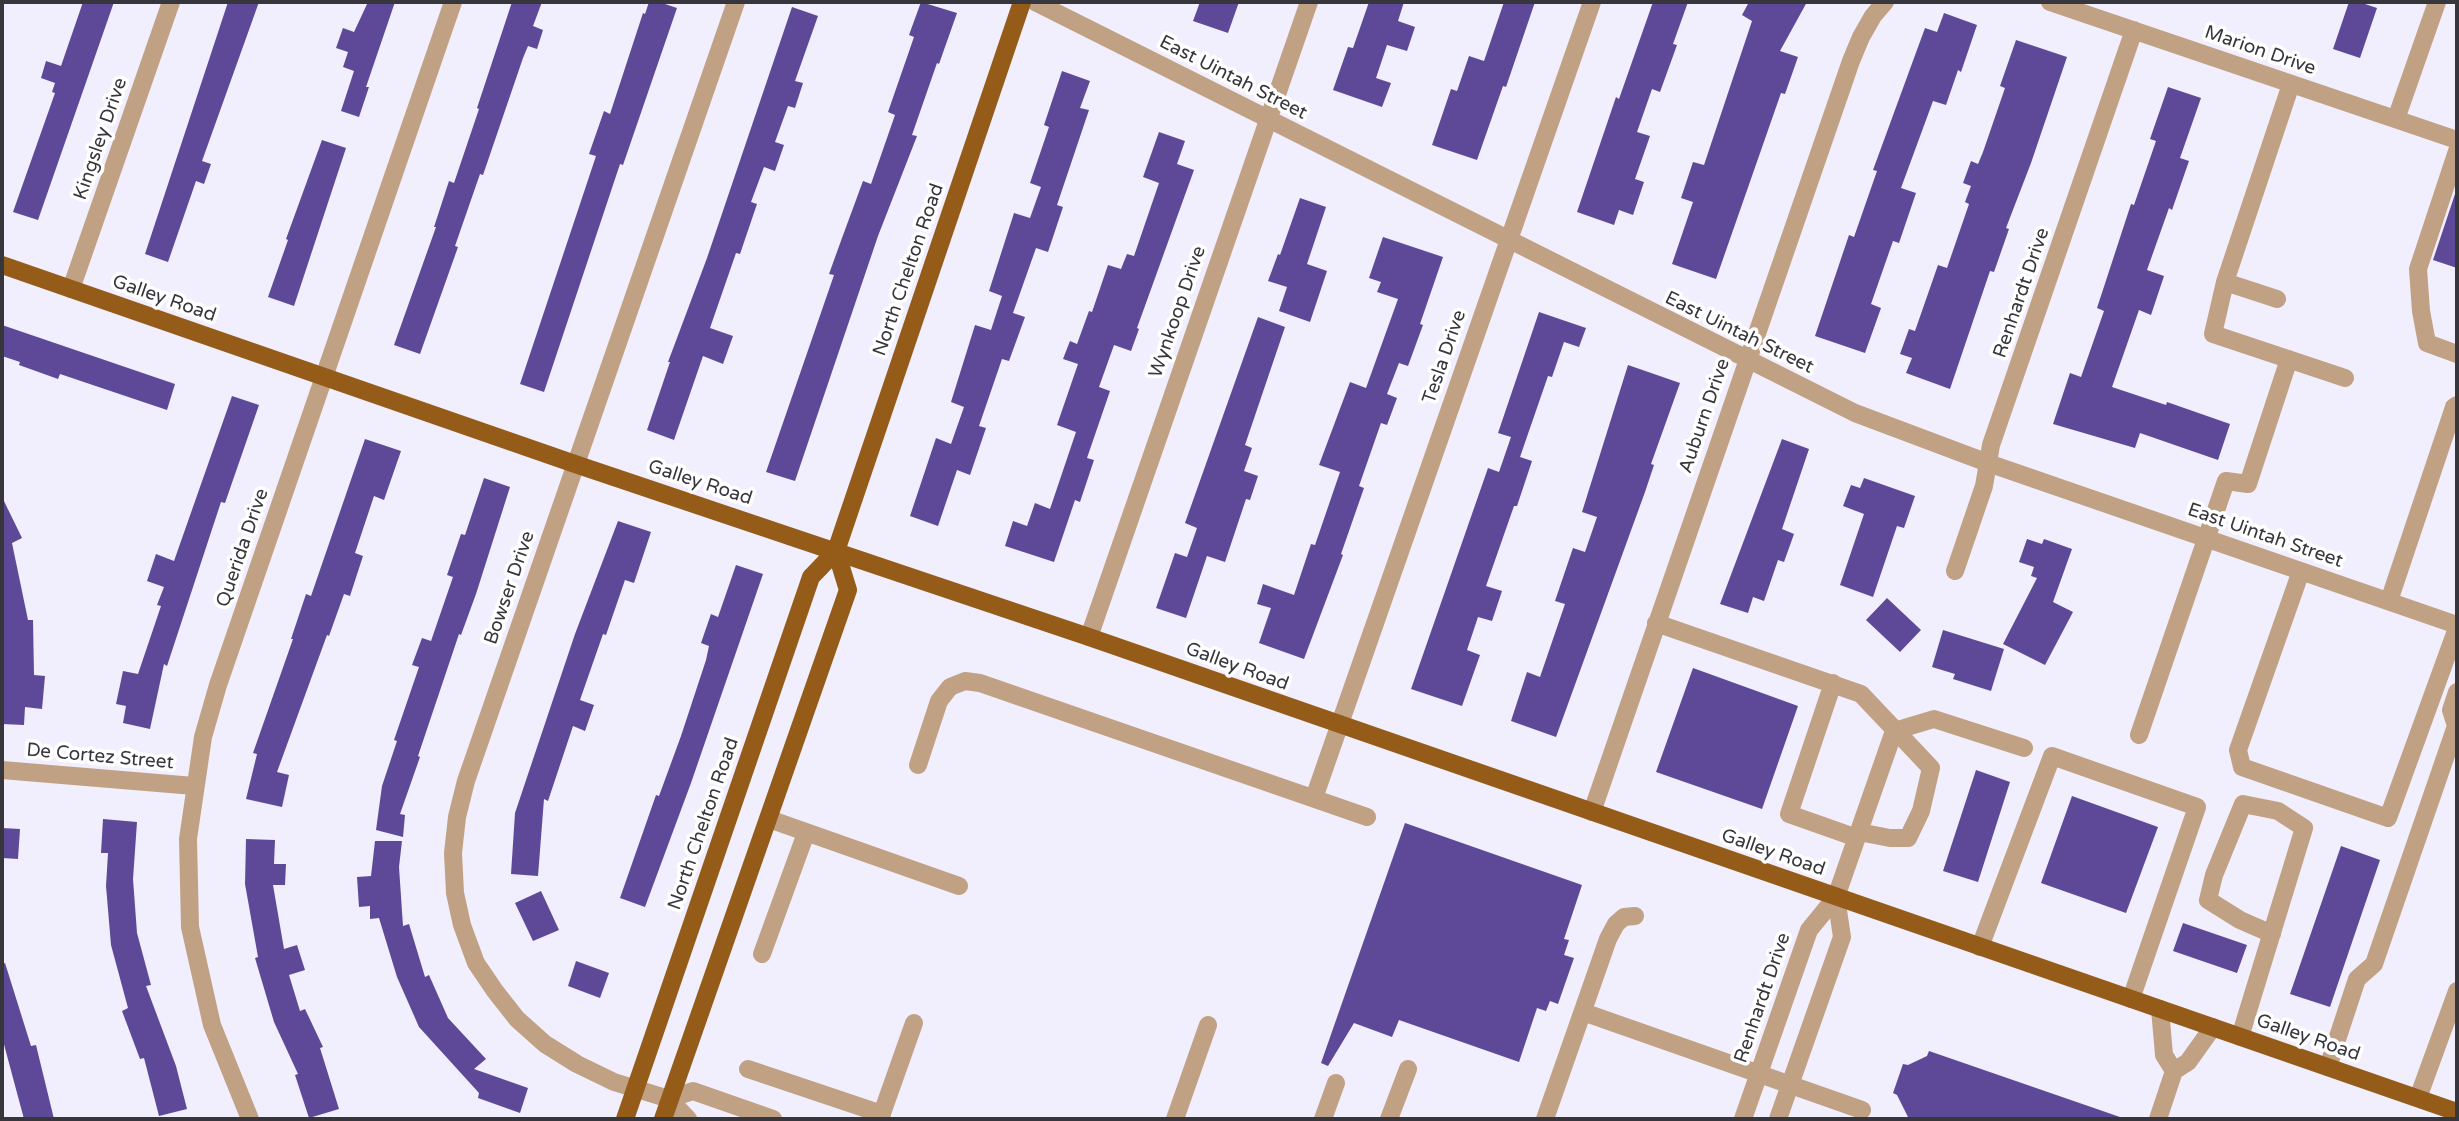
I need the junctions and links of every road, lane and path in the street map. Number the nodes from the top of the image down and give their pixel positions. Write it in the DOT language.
graph roads {
  1 [pos="171,2"];
  2 [pos="453,2"];
  3 [pos="736,2"];
  4 [pos="1022,2"];
  5 [pos="1035,2"];
  6 [pos="1309,2"];
  7 [pos="1591,2"];
  8 [pos="1885,2"];
  9 [pos="2050,2"];
  10 [pos="2437,2"];
  11 [pos="2134,30"];
  12 [pos="2291,84"];
  13 [pos="1267,118"];
  14 [pos="2396,119"];
  15 [pos="2457,140"];
  16 [pos="2457,151"];
  17 [pos="1507,240"];
  18 [pos="2,265"];
  19 [pos="2225,282"];
  20 [pos="71,289"];
  21 [pos="2277,299"];
  22 [pos="2457,354"];
  23 [pos="2289,359"];
  24 [pos="1746,360"];
  25 [pos="324,376"];
  26 [pos="2345,378"];
  27 [pos="2457,405"];
  28 [pos="1988,463"];
  29 [pos="575,464"];
  30 [pos="2207,537"];
  31 [pos="836,551"];
  32 [pos="1955,570"];
  33 [pos="2301,571"];
  34 [pos="2389,601"];
  35 [pos="1656,622"];
  36 [pos="2457,626"];
  37 [pos="1089,637"];
  38 [pos="1833,683"];
  39 [pos="2457,692"];
  40 [pos="1340,726"];
  41 [pos="1895,731"];
  42 [pos="2139,735"];
  43 [pos="2024,748"];
  44 [pos="918,765"];
  45 [pos="2,770"];
  46 [pos="194,786"];
  47 [pos="1314,798"];
  48 [pos="1592,812"];
  49 [pos="1367,817"];
  50 [pos="769,819"];
  51 [pos="806,833"];
  52 [pos="1858,835"];
  53 [pos="959,886"];
  54 [pos="1836,897"];
  55 [pos="1635,916"];
  56 [pos="2272,933"];
  57 [pos="1980,947"];
  58 [pos="762,954"];
  59 [pos="2457,991"];
  60 [pos="2131,999"];
  61 [pos="2160,1009"];
  62 [pos="1583,1012"];
  63 [pos="914,1023"];
  64 [pos="1208,1025"];
  65 [pos="2213,1027"];
  66 [pos="2241,1037"];
  67 [pos="2328,1067"];
  68 [pos="748,1069"];
  69 [pos="1408,1069"];
  70 [pos="2174,1071"];
  71 [pos="1759,1074"];
  72 [pos="1336,1083"];
  73 [pos="1790,1085"];
  74 [pos="635,1089"];
  75 [pos="2418,1098"];
  76 [pos="669,1099"];
  77 [pos="1863,1110"];
  78 [pos="2457,1112"];
  79 [pos="881,1116"];
  80 [pos="250,1119"];
  81 [pos="625,1119"];
  82 [pos="663,1119"];
  83 [pos="688,1119"];
  84 [pos="773,1119"];
  85 [pos="1175,1119"];
  86 [pos="1323,1119"];
  87 [pos="1389,1119"];
  88 [pos="1545,1119"];
  89 [pos="1743,1119"];
  90 [pos="1778,1119"];
  91 [pos="2158,1119"];
  1 -- 20 [label="street, Kingsley Drive"];
  2 -- 25 [label="street, Querida Drive"];
  3 -- 29 [label="street, Bowser Drive"];
  4 -- 31 [label="main road, North Chelton Road"];
  5 -- 13 [label="street, East Uintah Street"];
  6 -- 13 [label="street, Wynkoop Drive"];
  7 -- 17 [label="street, Tesla Drive"];
  8 -- 24 [label="street, Auburn Drive"];
  9 -- 11 [label="street, Marion Drive"];
  10 -- 14 [label="street"];
  11 -- 12 [label="street, Marion Drive"];
  11 -- 28 [label="street, Renhardt Drive"];
  12 -- 14 [label="street, Marion Drive"];
  12 -- 19 [label="street"];
  13 -- 17 [label="street, East Uintah Street"];
  13 -- 37 [label="street, Wynkoop Drive"];
  14 -- 15 [label="street, Marion Drive"];
  16 -- 22 [label="street"];
  17 -- 24 [label="street, East Uintah Street"];
  17 -- 40 [label="street, Tesla Drive"];
  18 -- 20 [label="main road, Galley Road"];
  19 -- 21 [label="street"];
  19 -- 23 [label="street"];
  20 -- 25 [label="main road, Galley Road"];
  23 -- 26 [label="street"];
  23 -- 30 [label="street"];
  24 -- 28 [label="street, East Uintah Street"];
  24 -- 35 [label="street, Auburn Drive"];
  25 -- 29 [label="main road, Galley Road"];
  25 -- 46 [label="street, Querida Drive"];
  27 -- 34 [label="street"];
  28 -- 30 [label="street, East Uintah Street"];
  28 -- 32 [label="street, Renhardt Drive"];
  29 -- 31 [label="main road, Galley Road"];
  29 -- 74 [label="street, Bowser Drive"];
  30 -- 33 [label="street, East Uintah Street"];
  30 -- 42 [label="street"];
  31 -- 37 [label="main road, Galley Road"];
  31 -- 50 [label="main road"];
  31 -- 74 [label="main road, North Chelton Road"];
  33 -- 34 [label="street, East Uintah Street"];
  33 -- 36 [label="street"];
  34 -- 36 [label="street, East Uintah Street"];
  35 -- 38 [label="street"];
  35 -- 48 [label="street, Auburn Drive"];
  37 -- 40 [label="main road, Galley Road"];
  38 -- 41 [label="street"];
  38 -- 52 [label="street"];
  39 -- 67 [label="street"];
  40 -- 47 [label="street, Tesla Drive"];
  40 -- 48 [label="main road, Galley Road"];
  41 -- 43 [label="street"];
  41 -- 52 [label="street, Renhardt Drive"];
  41 -- 52 [label="street"];
  44 -- 47 [label="street"];
  45 -- 46 [label="street, De Cortez Street"];
  46 -- 80 [label="street, Querida Drive"];
  47 -- 49 [label="street"];
  48 -- 54 [label="main road, Galley Road"];
  50 -- 51 [label="street"];
  50 -- 76 [label="main road"];
  51 -- 53 [label="street"];
  51 -- 58 [label="street"];
  52 -- 54 [label="street, Renhardt Drive"];
  54 -- 57 [label="main road, Galley Road"];
  54 -- 71 [label="street, Renhardt Drive"];
  54 -- 73 [label="street, Renhardt Drive"];
  55 -- 62 [label="street"];
  56 -- 56 [label="street"];
  56 -- 66 [label="street"];
  57 -- 60 [label="main road, Galley Road"];
  57 -- 60 [label="street"];
  59 -- 75 [label="street"];
  60 -- 61 [label="main road, Galley Road"];
  61 -- 65 [label="main road, Galley Road"];
  61 -- 70 [label="street"];
  62 -- 71 [label="street"];
  62 -- 88 [label="street"];
  63 -- 79 [label="street"];
  64 -- 85 [label="street"];
  65 -- 66 [label="main road, Galley Road"];
  65 -- 70 [label="street"];
  66 -- 67 [label="main road, Galley Road"];
  67 -- 75 [label="main road, Galley Road"];
  68 -- 79 [label="street"];
  69 -- 87 [label="street"];
  70 -- 91 [label="street"];
  71 -- 73 [label="street"];
  71 -- 89 [label="street, Renhardt Drive"];
  72 -- 86 [label="street"];
  73 -- 77 [label="street"];
  73 -- 90 [label="street, Renhardt Drive"];
  74 -- 76 [label="street, Bowser Drive"];
  74 -- 81 [label="main road, North Chelton Road"];
  75 -- 78 [label="main road, Galley Road"];
  76 -- 82 [label="main road"];
  76 -- 83 [label="street"];
  76 -- 84 [label="street"];
}
